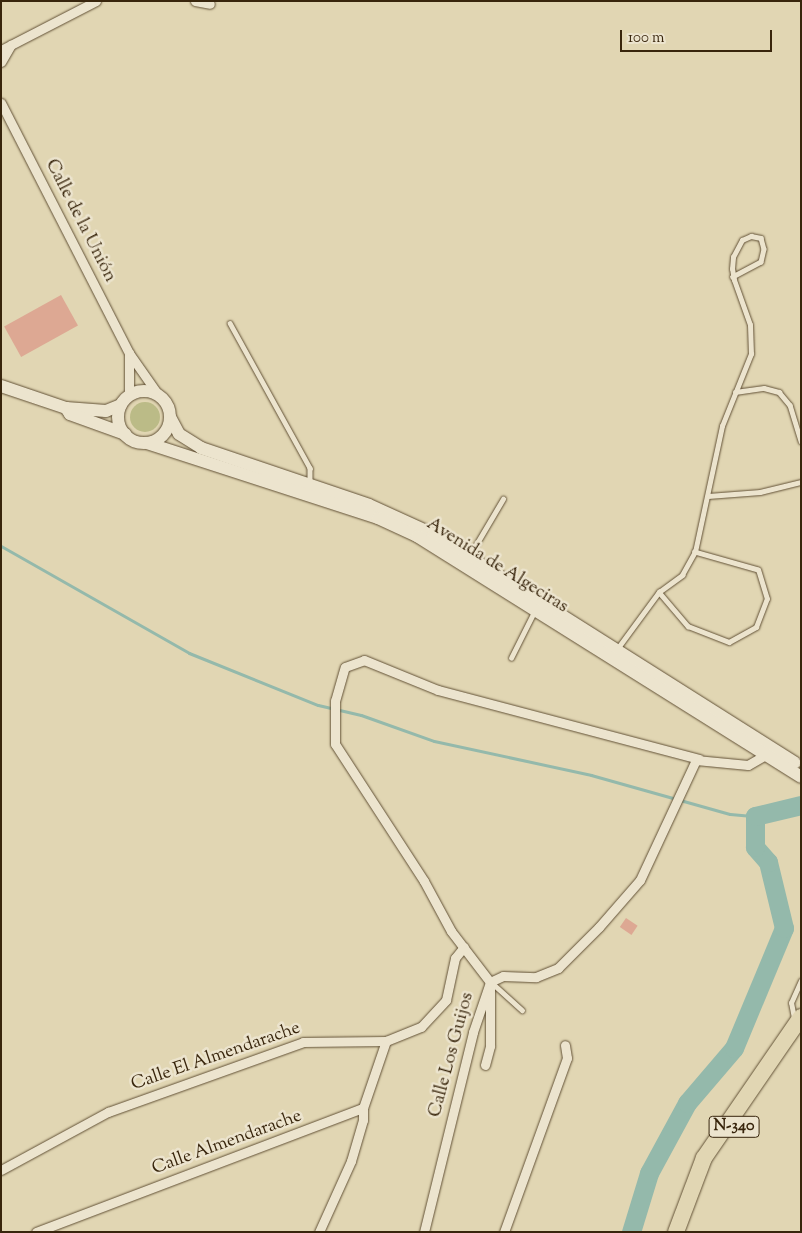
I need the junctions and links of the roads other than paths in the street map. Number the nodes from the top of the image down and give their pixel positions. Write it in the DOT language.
graph roads {
  1 [pos="96,1"];
  2 [pos="195,1"];
  3 [pos="210,4"];
  4 [pos="1,44"];
  5 [pos="11,45"];
  6 [pos="1,50"];
  7 [pos="1,62"];
  8 [pos="1,103"];
  9 [pos="733,277"];
  10 [pos="230,323"];
  11 [pos="129,353"];
  12 [pos="1,386"];
  13 [pos="735,392"];
  14 [pos="158,396"];
  15 [pos="125,401"];
  16 [pos="66,408"];
  17 [pos="170,417"];
  18 [pos="125,434"];
  19 [pos="801,440"];
  20 [pos="147,443"];
  21 [pos="801,482"];
  22 [pos="310,485"];
  23 [pos="708,496"];
  24 [pos="503,499"];
  25 [pos="695,552"];
  26 [pos="469,556"];
  27 [pos="659,592"];
  28 [pos="535,610"];
  29 [pos="616,650"];
  30 [pos="511,658"];
  31 [pos="765,755"];
  32 [pos="787,758"];
  33 [pos="699,759"];
  34 [pos="801,767"];
  35 [pos="801,777"];
  36 [pos="464,947"];
  37 [pos="801,980"];
  38 [pos="490,982"];
  39 [pos="522,1010"];
  40 [pos="800,1023"];
  41 [pos="386,1040"];
  42 [pos="565,1045"];
  43 [pos="485,1065"];
  44 [pos="362,1108"];
  45 [pos="1,1170"];
  46 [pos="36,1232"];
  47 [pos="319,1232"];
  48 [pos="424,1232"];
  49 [pos="504,1232"];
  50 [pos="676,1232"];
  51 [pos="684,1232"];
  1 -- 5 [label="street"];
  2 -- 3 [label="street"];
  4 -- 5 [label="street"];
  5 -- 6 [label="street"];
  5 -- 7 [label="street"];
  8 -- 11 [label="street, Calle de la Unión"];
  9 -- 9 [label="lane"];
  9 -- 13 [label="lane"];
  10 -- 22 [label="lane"];
  11 -- 14 [label="street, Calle de la Unión"];
  11 -- 15 [label="street, Calle de la Unión"];
  12 -- 16 [label="street"];
  13 -- 19 [label="lane"];
  13 -- 23 [label="lane"];
  14 -- 15 [label="street"];
  14 -- 17 [label="street"];
  15 -- 16 [label="street"];
  15 -- 18 [label="street"];
  16 -- 18 [label="street"];
  17 -- 20 [label="street"];
  17 -- 22 [label="street, Avenida de Algeciras"];
  18 -- 20 [label="street"];
  20 -- 28 [label="street, Avenida de Algeciras"];
  21 -- 23 [label="lane"];
  22 -- 26 [label="street, Avenida de Algeciras"];
  23 -- 25 [label="lane"];
  24 -- 26 [label="lane"];
  25 -- 27 [label="lane"];
  25 -- 27 [label="lane"];
  26 -- 29 [label="street, Avenida de Algeciras"];
  27 -- 29 [label="lane"];
  28 -- 30 [label="lane"];
  28 -- 31 [label="street, Avenida de Algeciras"];
  29 -- 32 [label="street, Avenida de Algeciras"];
  31 -- 32 [label="street"];
  31 -- 33 [label="street"];
  31 -- 35 [label="street, Avenida de Algeciras"];
  32 -- 34 [label="street, Avenida de Algeciras"];
  33 -- 36 [label="street"];
  33 -- 38 [label="street, Calle Los Guijos"];
  36 -- 38 [label="street"];
  36 -- 41 [label="street, Calle El Almendarache"];
  37 -- 40 [label="lane"];
  38 -- 39 [label="lane"];
  38 -- 43 [label="street"];
  38 -- 48 [label="street, Calle Los Guijos"];
  40 -- 50 [label="highway, N-340"];
  40 -- 51 [label="highway, N-340"];
  41 -- 44 [label="street"];
  41 -- 45 [label="street, Calle El Almendarache"];
  42 -- 49 [label="street"];
  44 -- 46 [label="street, Calle Almendarache"];
  44 -- 47 [label="street"];
}
